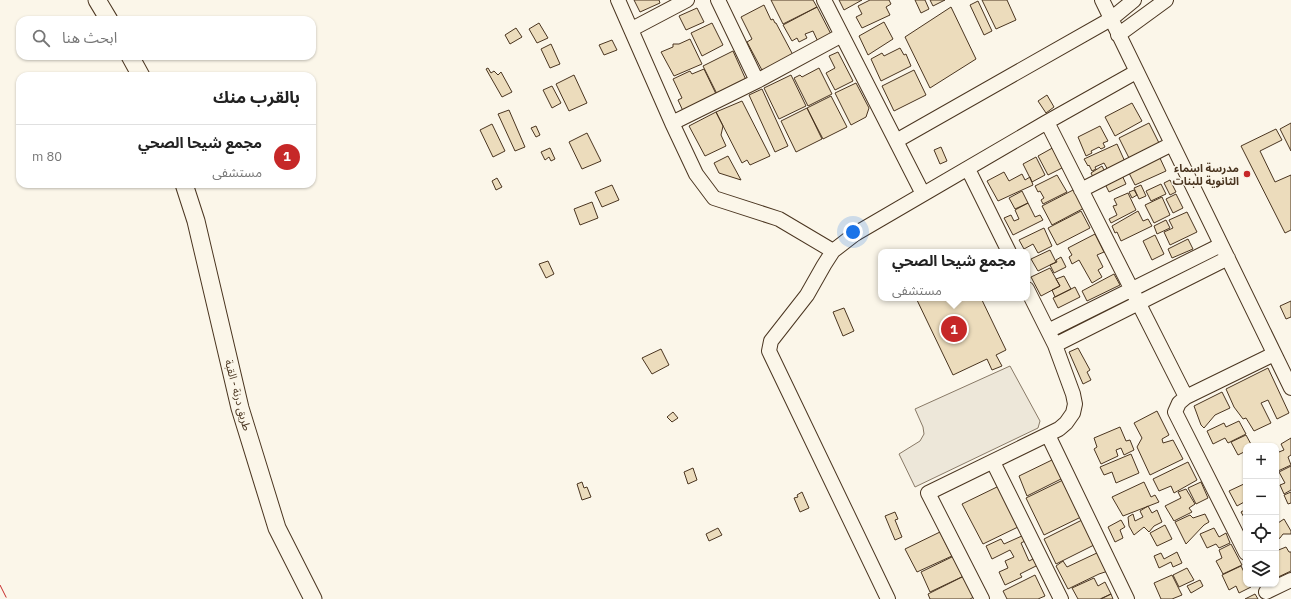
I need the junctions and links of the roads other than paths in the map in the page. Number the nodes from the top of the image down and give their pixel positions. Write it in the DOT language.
graph roads {
  1 [pos="97,0"];
  2 [pos="618,0"];
  3 [pos="686,0"];
  4 [pos="718,0"];
  5 [pos="824,0"];
  6 [pos="1102,0"];
  7 [pos="1134,0"];
  8 [pos="1166,0"];
  9 [pos="107,16"];
  10 [pos="1111,19"];
  11 [pos="632,29"];
  12 [pos="842,35"];
  13 [pos="1118,35"];
  14 [pos="132,60"];
  15 [pos="139,72"];
  16 [pos="1136,72"];
  17 [pos="757,80"];
  18 [pos="1047,122"];
  19 [pos="672,123"];
  20 [pos="896,141"];
  21 [pos="1172,144"];
  22 [pos="968,168"];
  23 [pos="185,188"];
  24 [pos="1081,190"];
  25 [pos="923,194"];
  26 [pos="1221,245"];
  27 [pos="1008,249"];
  28 [pos="833,251"];
  29 [pos="1228,258"];
  30 [pos="1132,289"];
  31 [pos="1030,295"];
  32 [pos="1138,302"];
  33 [pos="1048,331"];
  34 [pos="1055,345"];
  35 [pos="1274,354"];
  36 [pos="1291,388"];
  37 [pos="1186,397"];
  38 [pos="1048,435"];
  39 [pos="993,462"];
  40 [pos="1245,551"];
  41 [pos="1291,580"];
  42 [pos="1265,592"];
  43 [pos="312,599"];
  44 [pos="888,599"];
  45 [pos="982,599"];
  46 [pos="1061,599"];
  47 [pos="1127,599"];
  1 -- 9 [label="main road"];
  2 -- 11 [label="street"];
  3 -- 11 [label="street"];
  4 -- 17 [label="street"];
  5 -- 12 [label="street"];
  6 -- 10 [label="street"];
  7 -- 10 [label="street"];
  8 -- 13 [label="street"];
  10 -- 13 [label="street"];
  10 -- 20 [label="street"];
  11 -- 19 [label="street"];
  12 -- 17 [label="street"];
  12 -- 20 [label="street"];
  13 -- 16 [label="street"];
  14 -- 15 [label="main road"];
  16 -- 18 [label="street"];
  16 -- 21 [label="street"];
  17 -- 19 [label="street"];
  18 -- 22 [label="street"];
  18 -- 24 [label="street"];
  19 -- 28 [label="street"];
  20 -- 25 [label="street"];
  21 -- 24 [label="street"];
  21 -- 26 [label="street"];
  22 -- 25 [label="street"];
  22 -- 27 [label="street"];
  23 -- 43 [label="main road, طريق درنة - القبة"];
  24 -- 30 [label="street"];
  25 -- 28 [label="street"];
  26 -- 29 [label="street"];
  26 -- 30 [label="street"];
  28 -- 44 [label="street"];
  29 -- 32 [label="street"];
  29 -- 35 [label="street"];
  30 -- 32 [label="street"];
  30 -- 33 [label="street"];
  31 -- 33 [label="street"];
  32 -- 34 [label="street"];
  32 -- 37 [label="street"];
  33 -- 34 [label="street"];
  34 -- 38 [label="street"];
  35 -- 36 [label="street"];
  35 -- 37 [label="street"];
  37 -- 40 [label="street"];
  38 -- 39 [label="street"];
  38 -- 47 [label="street"];
  39 -- 45 [label="street"];
  39 -- 46 [label="street"];
  41 -- 42 [label="street"];
}
